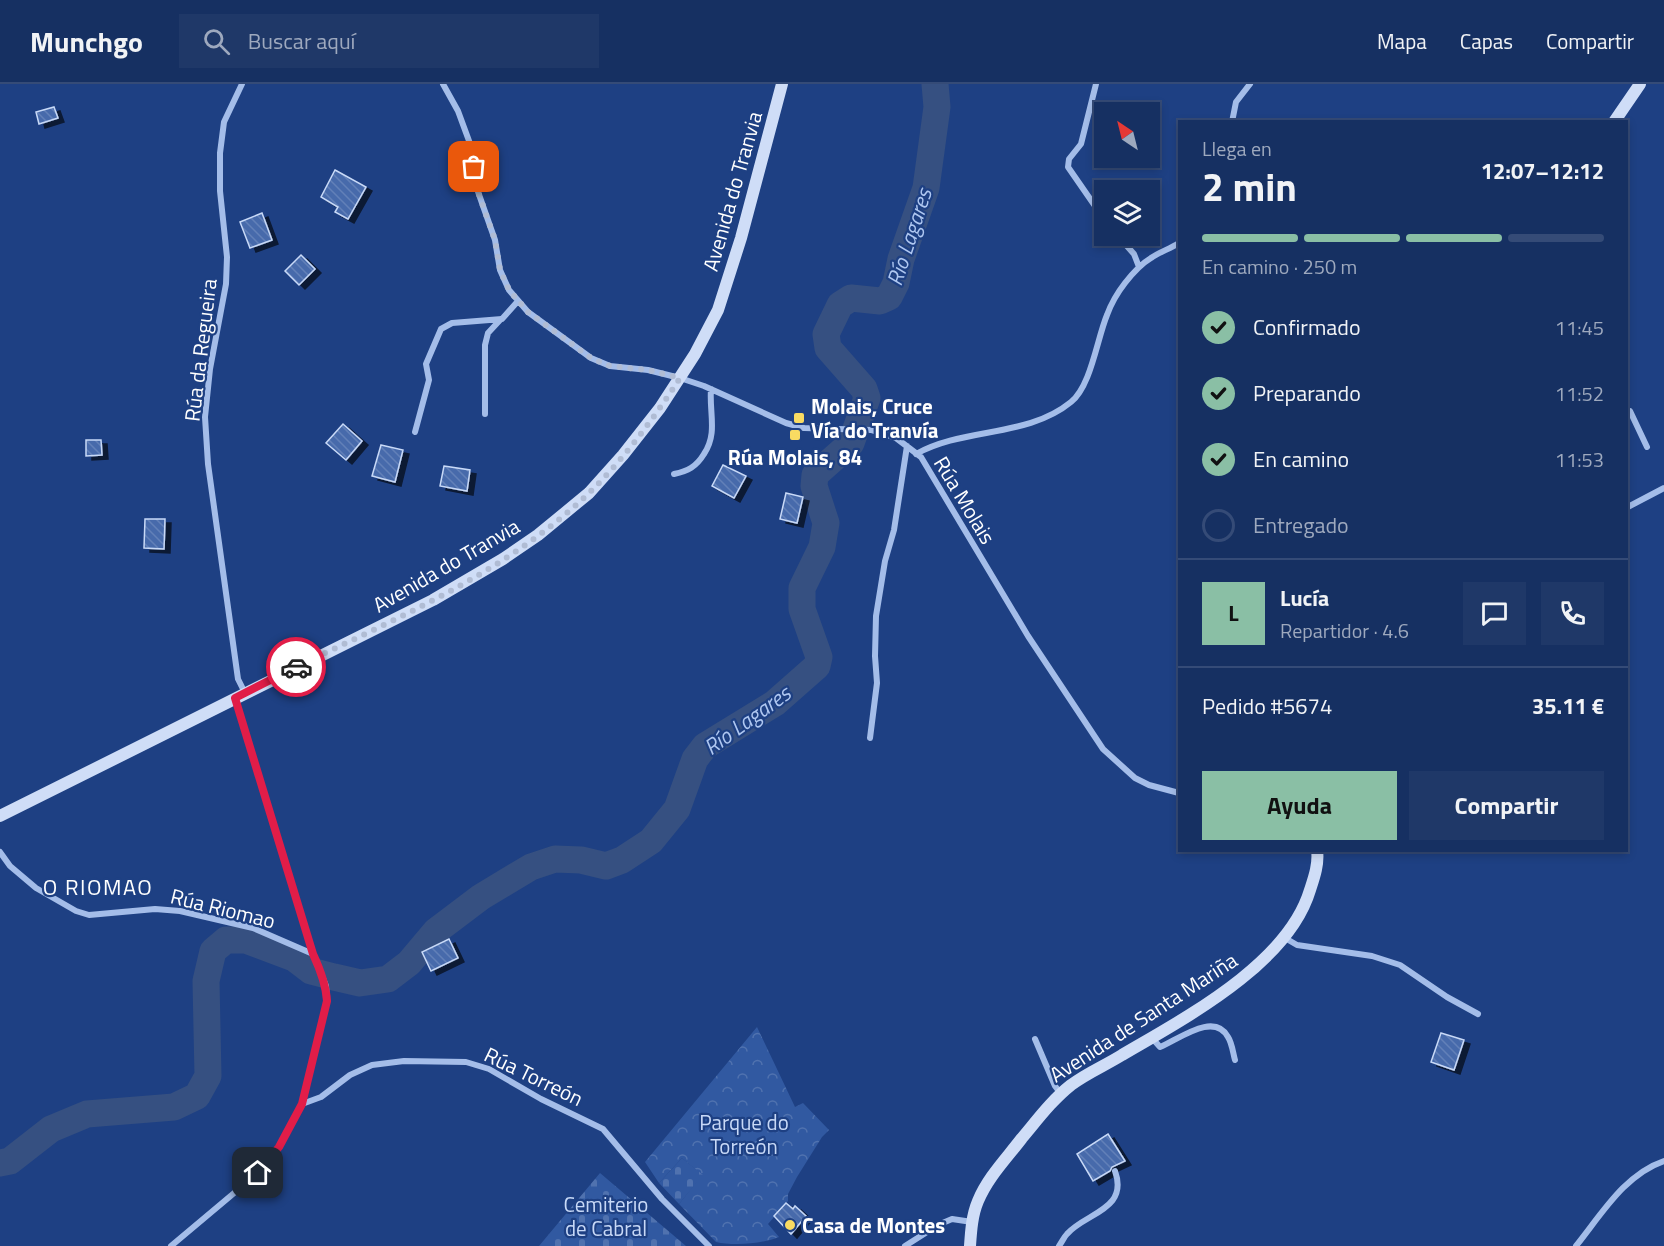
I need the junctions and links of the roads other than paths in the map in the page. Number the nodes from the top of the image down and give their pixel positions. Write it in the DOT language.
graph roads {
  1 [pos="242,84"];
  2 [pos="443,84"];
  3 [pos="782,84"];
  4 [pos="1096,84"];
  5 [pos="1250,84"];
  6 [pos="1640,84"];
  7 [pos="1232,120"];
  8 [pos="1615,120"];
  9 [pos="1094,205"];
  10 [pos="1178,243"];
  11 [pos="1127,246"];
  12 [pos="1139,267"];
  13 [pos="518,301"];
  14 [pos="502,319"];
  15 [pos="680,378"];
  16 [pos="711,389"];
  17 [pos="1628,412"];
  18 [pos="485,414"];
  19 [pos="415,432"];
  20 [pos="907,446"];
  21 [pos="1647,447"];
  22 [pos="916,454"];
  23 [pos="674,474"];
  24 [pos="1664,488"];
  25 [pos="1628,507"];
  26 [pos="240,696"];
  27 [pos="870,738"];
  28 [pos="1178,794"];
  29 [pos="0,816"];
  30 [pos="0,852"];
  31 [pos="1317,852"];
  32 [pos="1285,938"];
  33 [pos="313,954"];
  34 [pos="1478,1014"];
  35 [pos="1152,1037"];
  36 [pos="1035,1039"];
  37 [pos="1235,1060"];
  38 [pos="1061,1094"];
  39 [pos="302,1104"];
  40 [pos="1664,1161"];
  41 [pos="1114,1172"];
  42 [pos="972,1222"];
  43 [pos="171,1246"];
  44 [pos="709,1246"];
  45 [pos="905,1246"];
  46 [pos="970,1246"];
  47 [pos="1059,1246"];
  48 [pos="1576,1246"];
  1 -- 26 [label="street, Rúa da Regueira"];
  2 -- 13 [label="street, Rúa Molais"];
  3 -- 15 [label="main road, Avenida do Tranvia"];
  4 -- 9 [label="street"];
  5 -- 7 [label="street"];
  6 -- 8 [label="main road"];
  10 -- 12 [label="street"];
  11 -- 12 [label="street"];
  12 -- 22 [label="street"];
  13 -- 14 [label="street"];
  13 -- 15 [label="street, Rúa Molais"];
  14 -- 18 [label="street"];
  14 -- 19 [label="street"];
  15 -- 16 [label="street, Rúa Molais"];
  15 -- 26 [label="main road, Avenida do Tranvia"];
  16 -- 20 [label="street, Rúa Molais"];
  16 -- 23 [label="street"];
  17 -- 21 [label="street"];
  20 -- 22 [label="street, Rúa Molais"];
  20 -- 27 [label="street"];
  22 -- 28 [label="street, Rúa Molais"];
  24 -- 25 [label="street"];
  26 -- 29 [label="main road, Avenida do Tranvia"];
  26 -- 33 [label="street, Rúa da Regueira"];
  30 -- 33 [label="street, Rúa Riomao"];
  31 -- 32 [label="main road, Avenida de Santa Mariña"];
  32 -- 34 [label="street"];
  32 -- 35 [label="main road, Avenida de Santa Mariña"];
  33 -- 39 [label="street, Rúa da Regueira"];
  35 -- 37 [label="street"];
  35 -- 38 [label="main road, Avenida de Santa Mariña"];
  36 -- 38 [label="street"];
  38 -- 42 [label="main road, Avenida de Santa Mariña"];
  39 -- 43 [label="street"];
  39 -- 44 [label="street, Rúa Torreón"];
  40 -- 48 [label="street"];
  41 -- 47 [label="street"];
  42 -- 45 [label="street"];
  42 -- 46 [label="main road, Avenida de Santa Mariña"];
}
